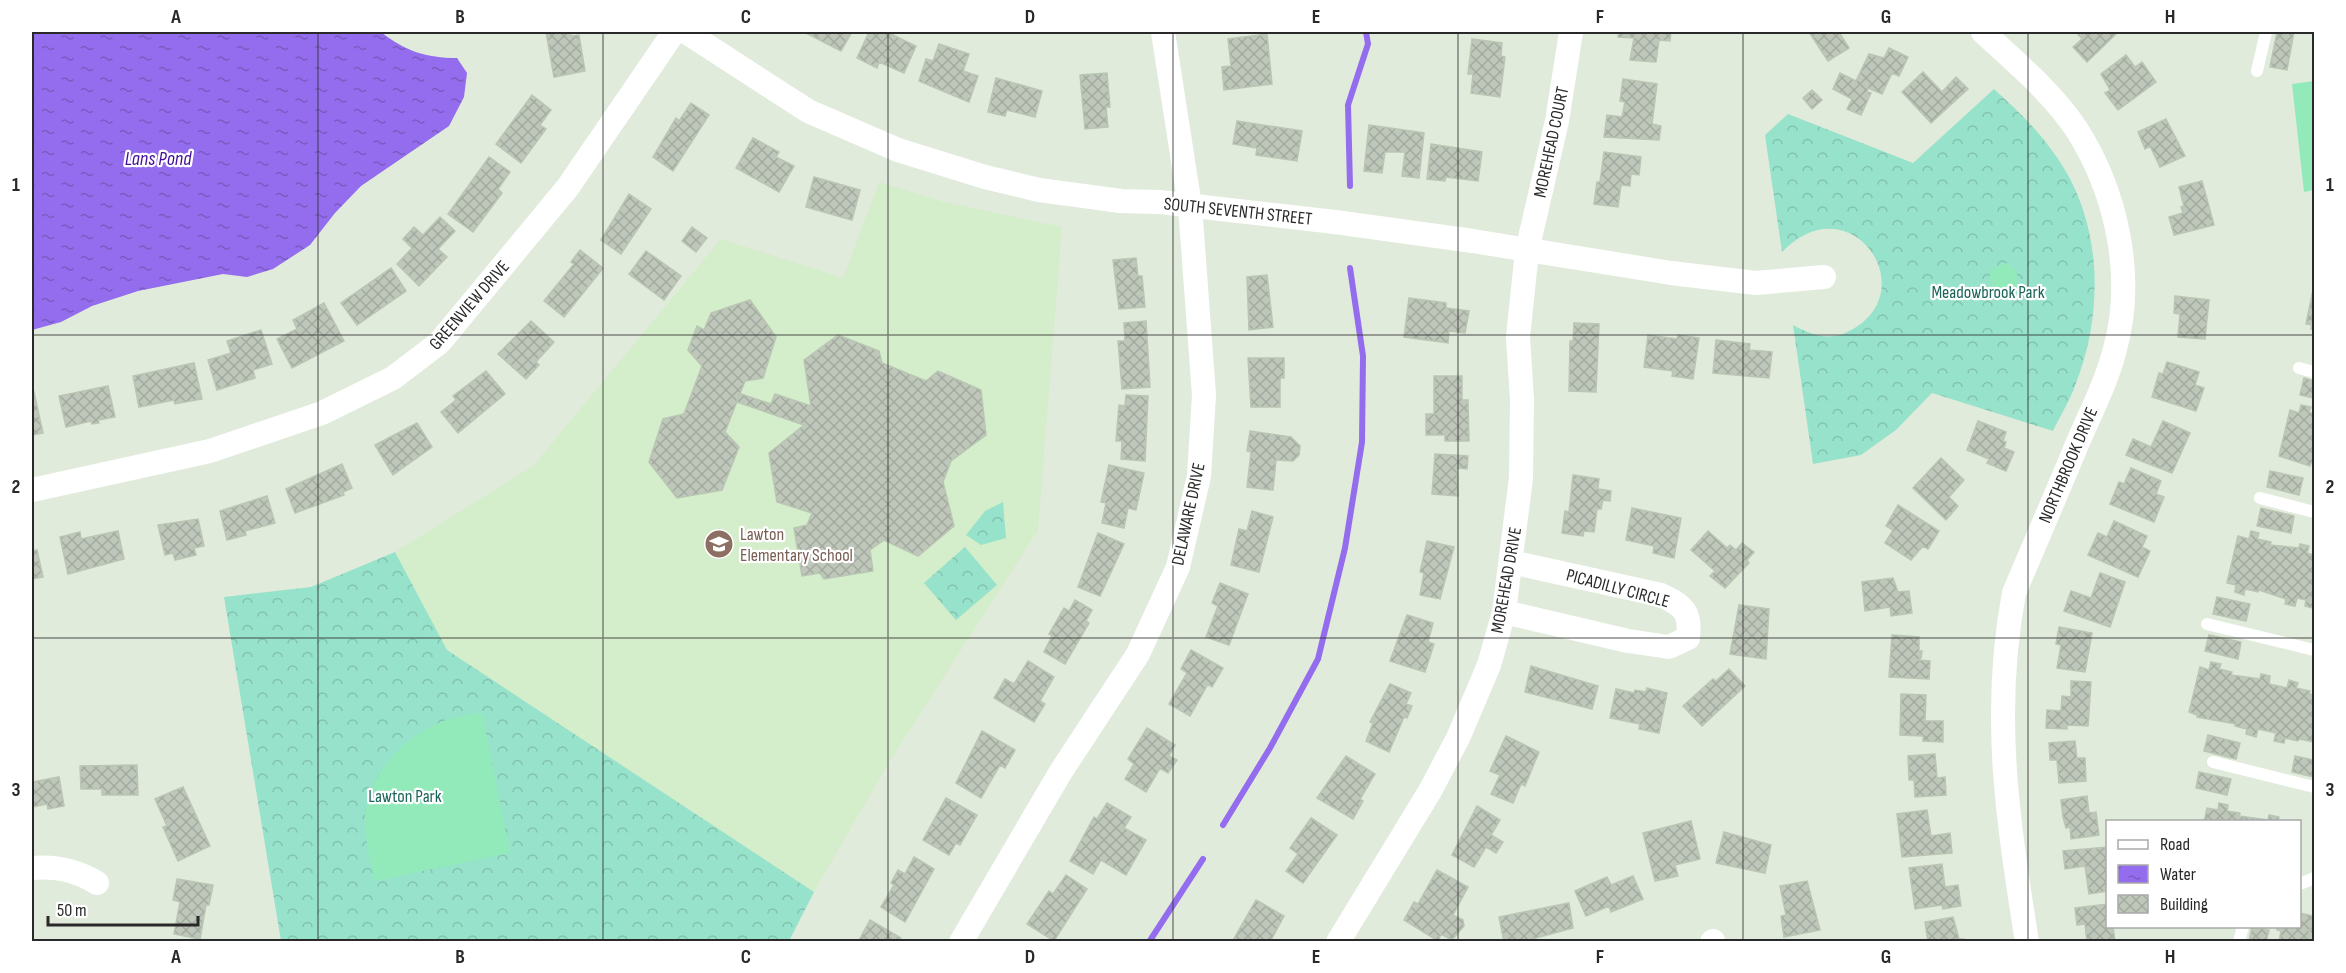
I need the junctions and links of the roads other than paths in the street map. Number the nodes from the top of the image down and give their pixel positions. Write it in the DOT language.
graph roads {
  1 [pos="674,32"];
  2 [pos="686,32"];
  3 [pos="1163,32"];
  4 [pos="1571,32"];
  5 [pos="1983,32"];
  6 [pos="2266,32"];
  7 [pos="2257,71"];
  8 [pos="1190,206"];
  9 [pos="1527,251"];
  10 [pos="1824,277"];
  11 [pos="2299,368"];
  12 [pos="2314,372"];
  13 [pos="32,490"];
  14 [pos="2260,498"];
  15 [pos="2314,512"];
  16 [pos="1512,562"];
  17 [pos="1504,612"];
  18 [pos="2207,624"];
  19 [pos="2314,650"];
  20 [pos="2213,762"];
  21 [pos="2314,787"];
  22 [pos="32,868"];
  23 [pos="97,883"];
  24 [pos="1343,940"];
  25 [pos="961,942"];
  26 [pos="2027,942"];
  1 -- 13 [label="street, GREENVIEW DRIVE"];
  2 -- 8 [label="street, SOUTH SEVENTH STREET"];
  3 -- 8 [label="street, DELAWARE DRIVE"];
  4 -- 9 [label="street, MOREHEAD COURT"];
  5 -- 26 [label="street, NORTHBROOK DRIVE"];
  6 -- 7 [label="lane"];
  8 -- 9 [label="street, SOUTH SEVENTH STREET"];
  8 -- 25 [label="street, DELAWARE DRIVE"];
  9 -- 10 [label="street, SOUTH SEVENTH STREET"];
  9 -- 16 [label="street, MOREHEAD DRIVE"];
  11 -- 12 [label="lane"];
  14 -- 15 [label="lane"];
  16 -- 17 [label="street, MOREHEAD DRIVE"];
  16 -- 17 [label="street, PICADILLY CIRCLE"];
  17 -- 24 [label="street, MOREHEAD DRIVE"];
  18 -- 19 [label="lane"];
  20 -- 21 [label="lane"];
  22 -- 23 [label="street"];
}
